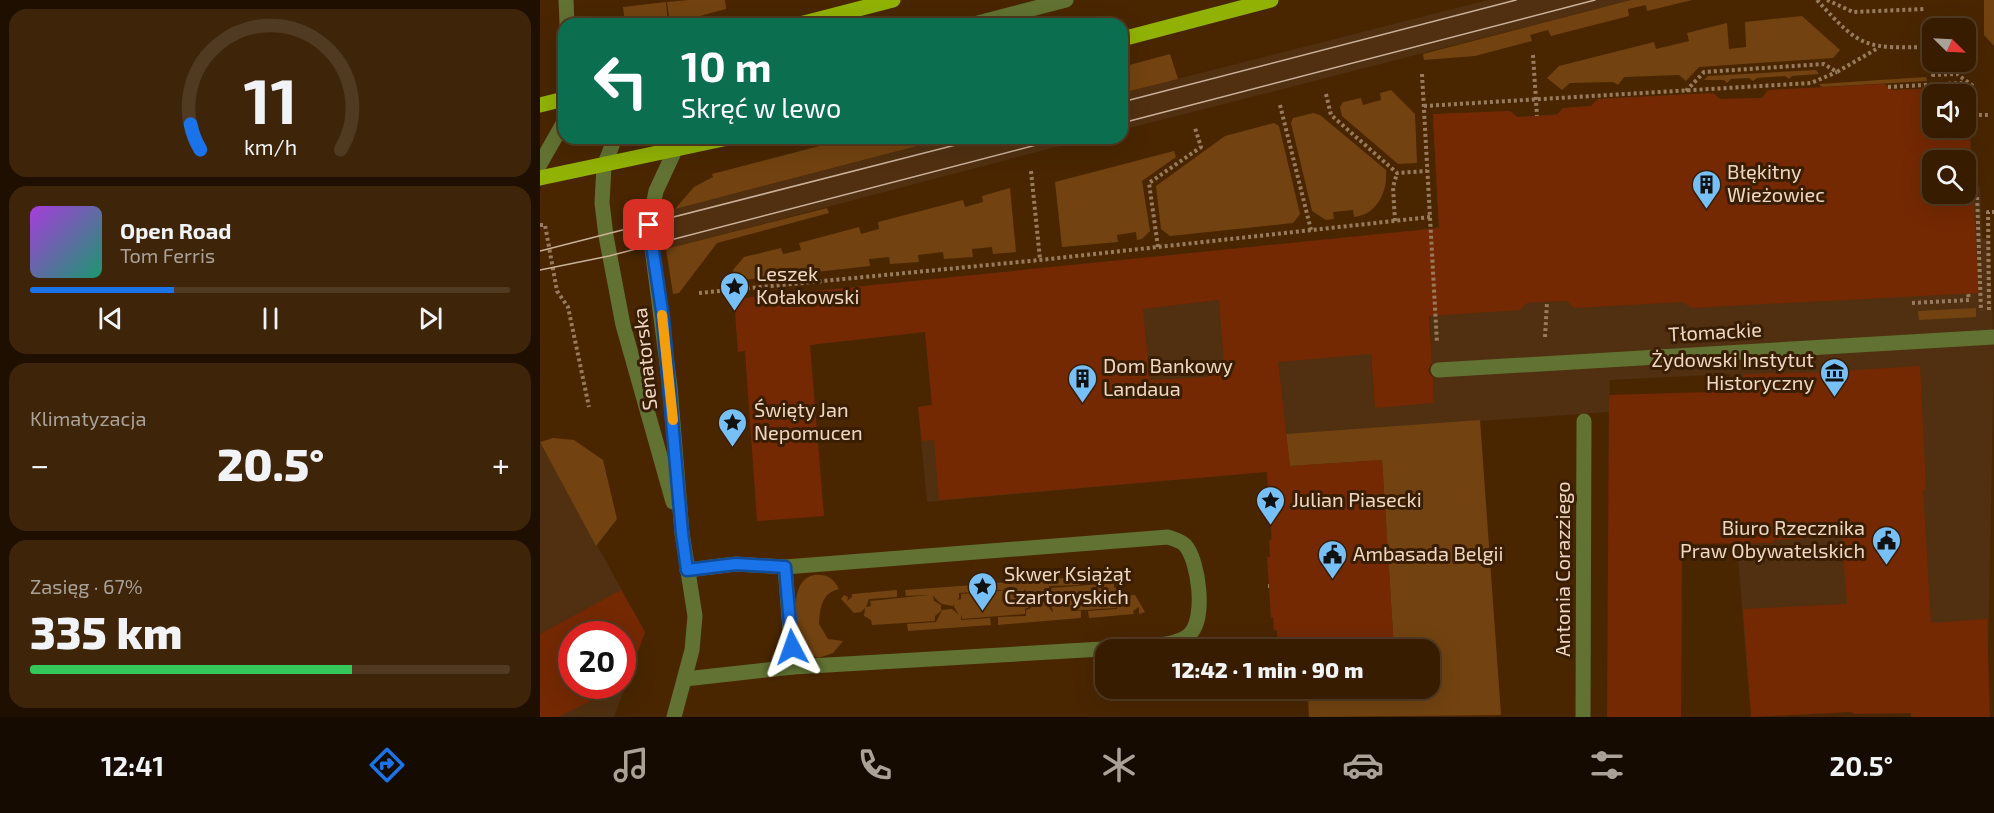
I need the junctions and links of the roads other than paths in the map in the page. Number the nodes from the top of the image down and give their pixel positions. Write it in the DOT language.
graph roads {
  1 [pos="566,0"];
  2 [pos="893,0"];
  3 [pos="1066,0"];
  4 [pos="1271,0"];
  5 [pos="567,18"];
  6 [pos="823,18"];
  7 [pos="997,18"];
  8 [pos="1128,37"];
  9 [pos="558,100"];
  10 [pos="540,105"];
  11 [pos="558,132"];
  12 [pos="613,144"];
  13 [pos="684,144"];
  14 [pos="702,144"];
  15 [pos="675,150"];
  16 [pos="540,164"];
  17 [pos="604,166"];
  18 [pos="540,178"];
  19 [pos="1994,337"];
  20 [pos="1438,370"];
  21 [pos="1584,421"];
  22 [pos="682,533"];
  23 [pos="785,567"];
  24 [pos="687,570"];
  25 [pos="793,667"];
  26 [pos="685,680"];
  27 [pos="674,717"];
  28 [pos="1584,717"];
  1 -- 5 [label="street"];
  2 -- 6 [label="main road"];
  3 -- 7 [label="street"];
  4 -- 8 [label="main road"];
  9 -- 10 [label="main road"];
  11 -- 16 [label="street"];
  12 -- 17 [label="street, Senatorska"];
  13 -- 15 [label="street"];
  14 -- 15 [label="main road"];
  15 -- 17 [label="main road"];
  15 -- 22 [label="street, Senatorska"];
  17 -- 18 [label="main road"];
  17 -- 22 [label="street, Senatorska"];
  19 -- 20 [label="street, Tłomackie"];
  21 -- 28 [label="street, Antonia Corazziego"];
  22 -- 24 [label="street, Senatorska"];
  23 -- 24 [label="street"];
  23 -- 25 [label="street"];
  23 -- 25 [label="street"];
  24 -- 26 [label="street, Senatorska"];
  25 -- 26 [label="street"];
  26 -- 27 [label="street, Senatorska"];
}
